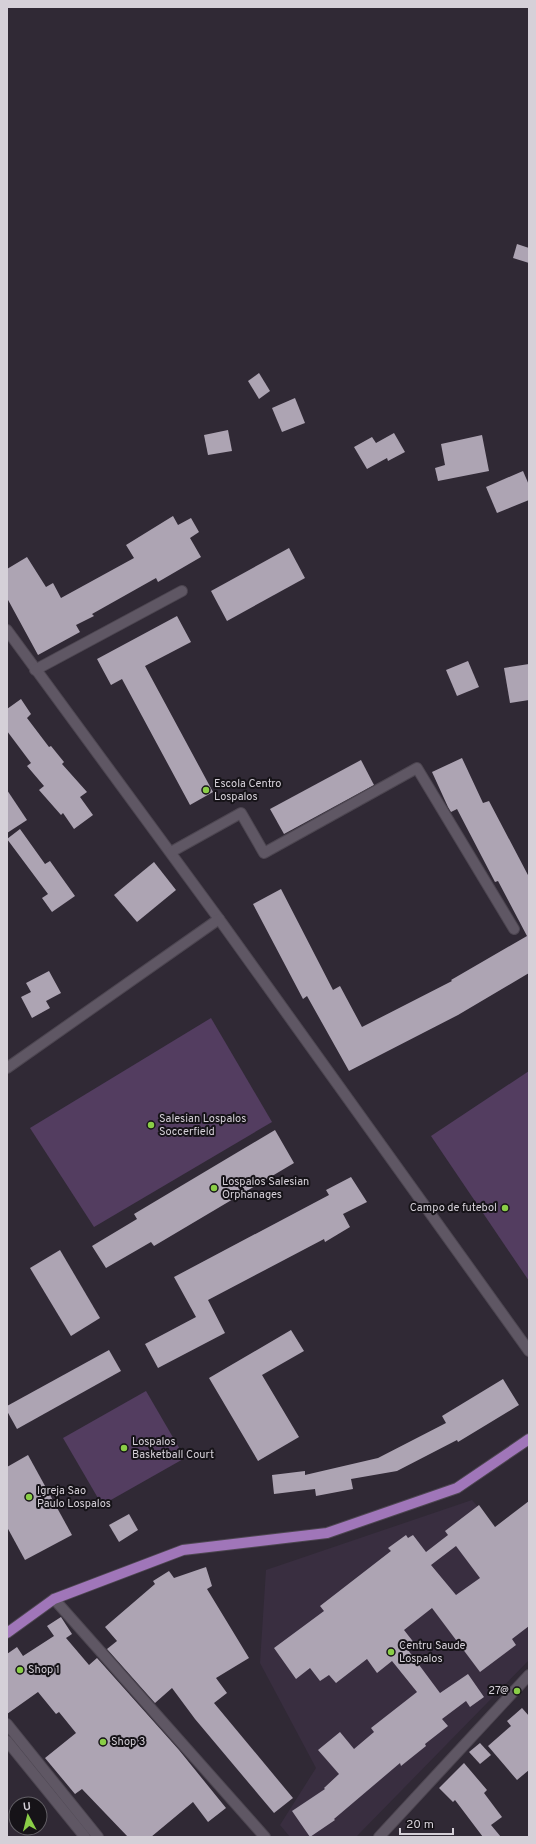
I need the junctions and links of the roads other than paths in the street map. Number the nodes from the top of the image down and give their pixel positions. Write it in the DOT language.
graph roads {
  1 [pos="182,591"];
  2 [pos="7,630"];
  3 [pos="35,670"];
  4 [pos="171,852"];
  5 [pos="219,919"];
  6 [pos="514,929"];
  7 [pos="7,1068"];
  8 [pos="529,1351"];
  9 [pos="529,1439"];
  10 [pos="54,1598"];
  11 [pos="7,1633"];
  12 [pos="529,1675"];
  13 [pos="7,1724"];
  14 [pos="7,1741"];
  15 [pos="85,1837"];
  16 [pos="98,1837"];
  17 [pos="265,1837"];
  18 [pos="379,1837"];
  1 -- 3 [label="street"];
  2 -- 3 [label="street"];
  3 -- 4 [label="street"];
  4 -- 5 [label="street"];
  4 -- 6 [label="street"];
  5 -- 7 [label="street"];
  5 -- 8 [label="street"];
  9 -- 10 [label="main road"];
  10 -- 11 [label="main road"];
  10 -- 17 [label="street"];
  12 -- 18 [label="street"];
  13 -- 16 [label="street"];
  14 -- 15 [label="street"];
}
